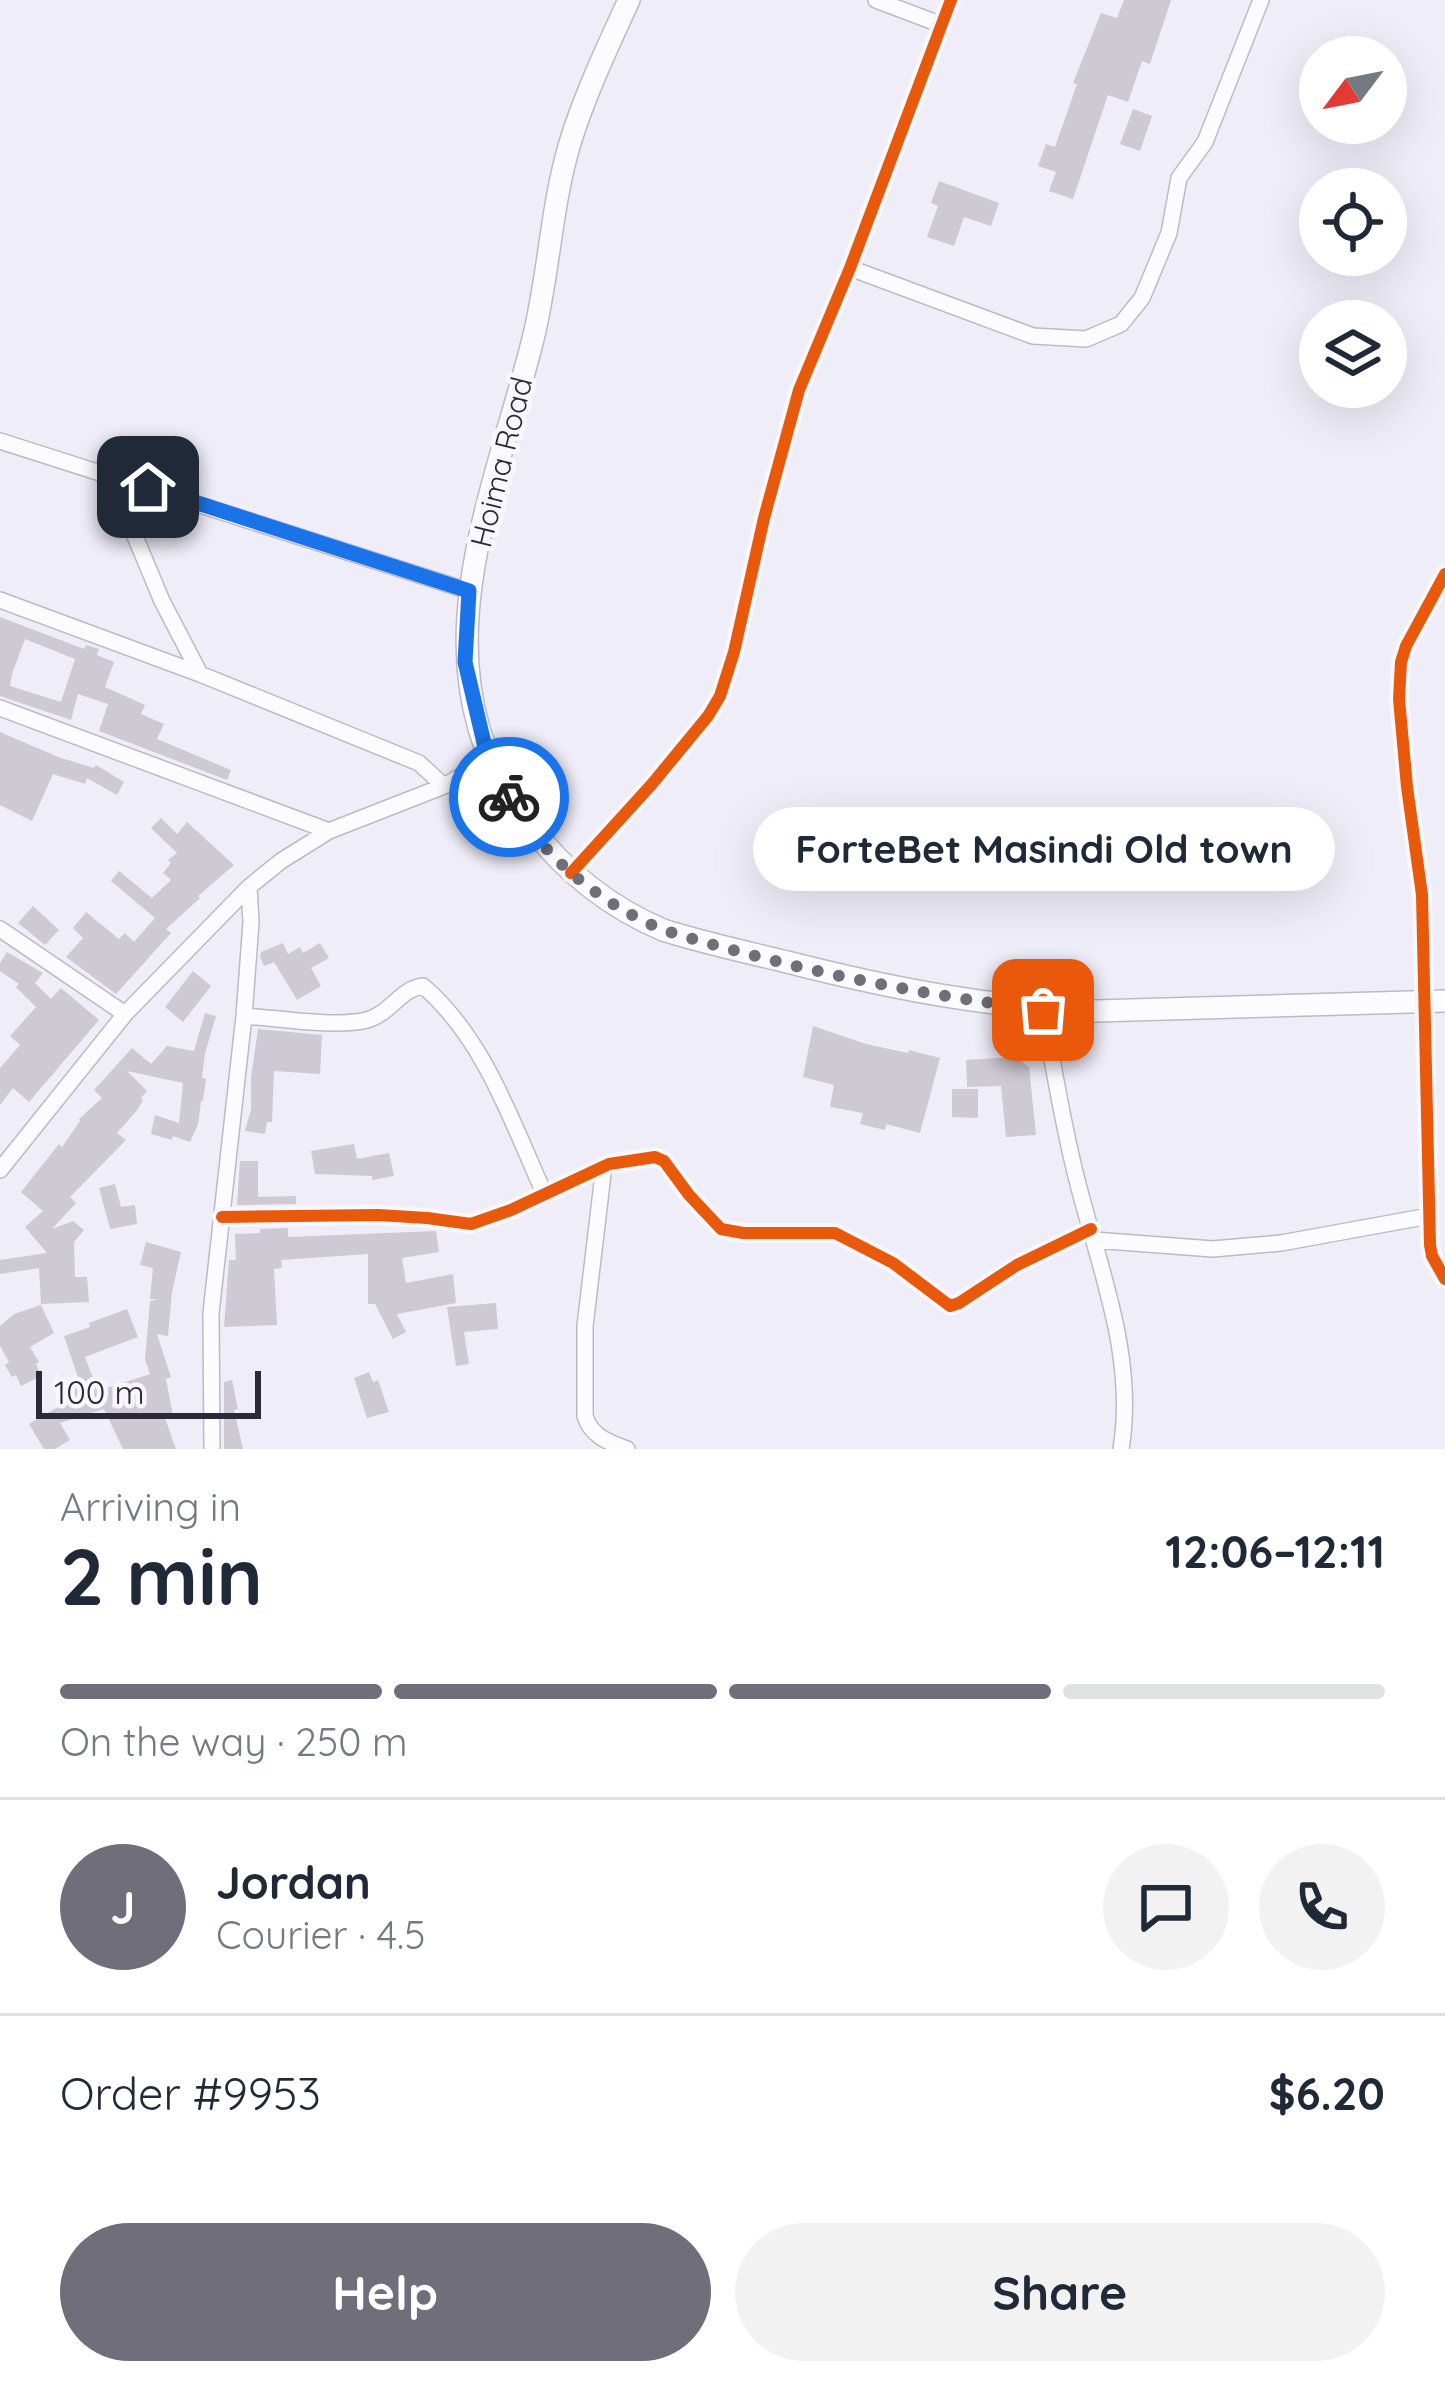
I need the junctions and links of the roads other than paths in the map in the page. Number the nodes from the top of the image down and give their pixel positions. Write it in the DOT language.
graph roads {
  1 [pos="629,0"];
  2 [pos="876,0"];
  3 [pos="951,0"];
  4 [pos="1261,0"];
  5 [pos="942,25"];
  6 [pos="850,268"];
  7 [pos="0,441"];
  8 [pos="109,474"];
  9 [pos="1445,574"];
  10 [pos="469,591"];
  11 [pos="0,600"];
  12 [pos="200,674"];
  13 [pos="0,708"];
  14 [pos="488,760"];
  15 [pos="443,786"];
  16 [pos="329,831"];
  17 [pos="571,873"];
  18 [pos="249,887"];
  19 [pos="0,929"];
  20 [pos="1435,1002"];
  21 [pos="1043,1010"];
  22 [pos="125,1014"];
  23 [pos="244,1016"];
  24 [pos="604,1166"];
  25 [pos="0,1170"];
  26 [pos="545,1195"];
  27 [pos="1429,1216"];
  28 [pos="222,1217"];
  29 [pos="1092,1235"];
  30 [pos="1445,1280"];
  31 [pos="212,1449"];
  32 [pos="627,1449"];
  33 [pos="1121,1449"];
  1 -- 10 [label="main road, Hoima Road"];
  2 -- 5 [label="street"];
  3 -- 5 [label="street"];
  4 -- 6 [label="street"];
  5 -- 6 [label="street"];
  6 -- 17 [label="street"];
  7 -- 8 [label="street"];
  8 -- 10 [label="street"];
  8 -- 12 [label="street"];
  9 -- 20 [label="street"];
  10 -- 14 [label="main road, Hoima Road"];
  11 -- 12 [label="street"];
  12 -- 15 [label="street"];
  13 -- 16 [label="street"];
  14 -- 15 [label="street"];
  14 -- 17 [label="main road, Hoima Road"];
  15 -- 16 [label="street"];
  16 -- 18 [label="street"];
  17 -- 21 [label="main road, Hoima Road"];
  18 -- 22 [label="street"];
  18 -- 23 [label="street"];
  19 -- 22 [label="street"];
  20 -- 21 [label="main road, Hoima Road"];
  20 -- 27 [label="street"];
  21 -- 29 [label="street"];
  22 -- 25 [label="street"];
  23 -- 26 [label="street"];
  23 -- 28 [label="street"];
  24 -- 26 [label="street"];
  24 -- 29 [label="street"];
  24 -- 32 [label="street"];
  26 -- 28 [label="street"];
  27 -- 29 [label="street"];
  27 -- 30 [label="street"];
  28 -- 31 [label="street"];
  29 -- 33 [label="street"];
}
